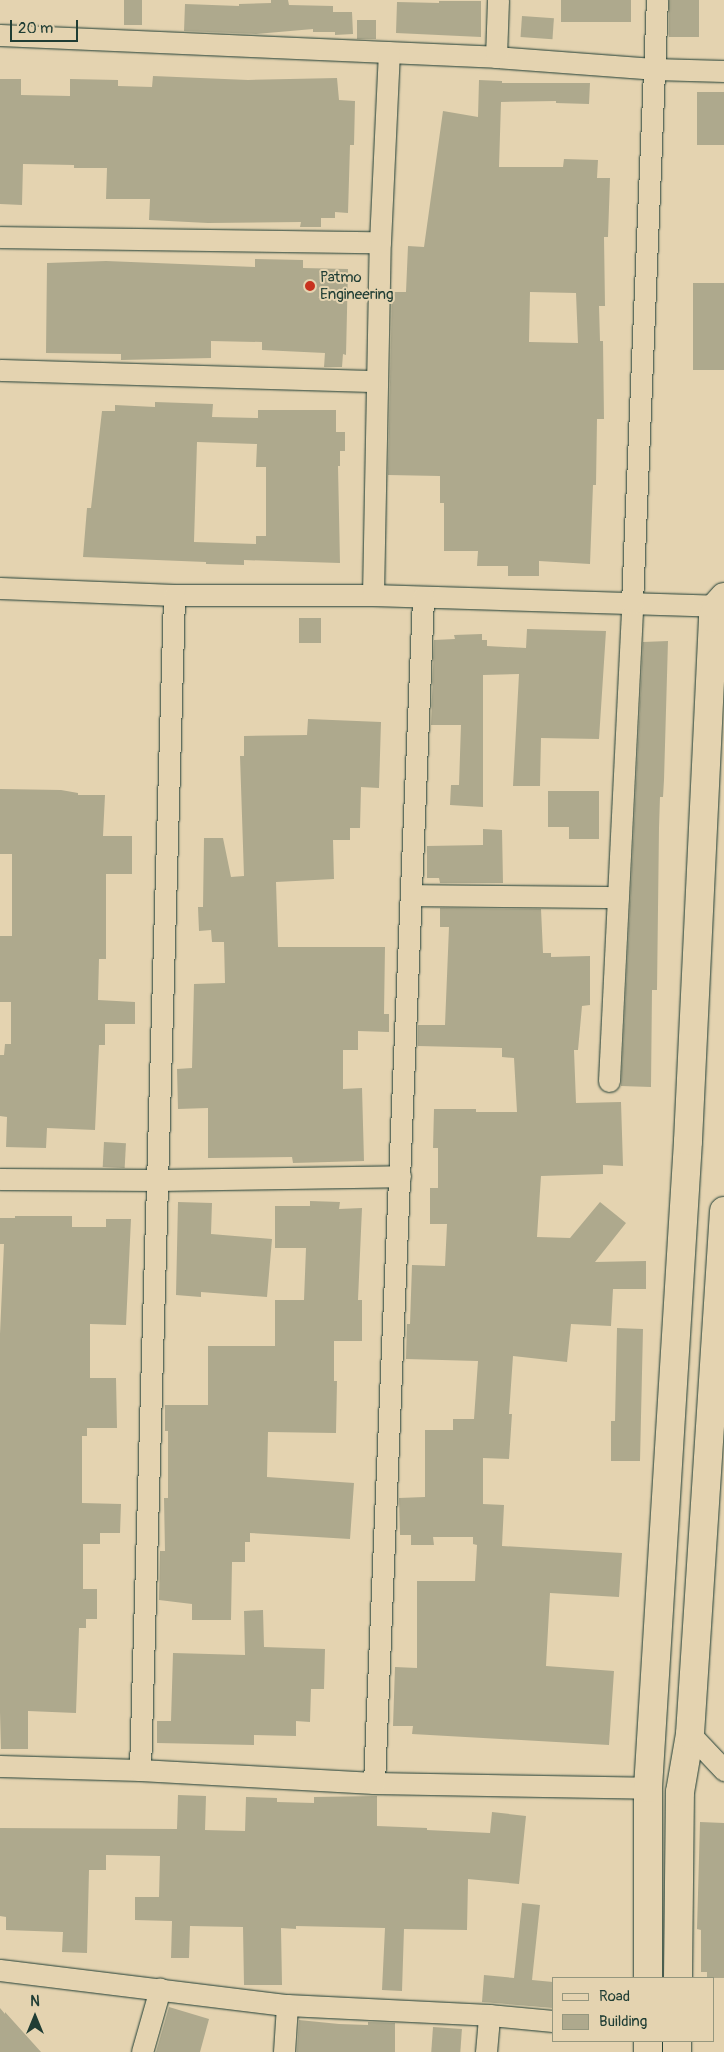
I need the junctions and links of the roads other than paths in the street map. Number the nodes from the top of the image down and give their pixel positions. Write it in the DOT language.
graph roads {
  1 [pos="498,0"];
  2 [pos="657,0"];
  3 [pos="0,35"];
  4 [pos="389,52"];
  5 [pos="496,57"];
  6 [pos="654,69"];
  7 [pos="724,71"];
  8 [pos="0,237"];
  9 [pos="380,242"];
  10 [pos="0,370"];
  11 [pos="377,382"];
  12 [pos="0,588"];
  13 [pos="174,595"];
  14 [pos="373,596"];
  15 [pos="423,597"];
  16 [pos="720,602"];
  17 [pos="632,603"];
  18 [pos="411,895"];
  19 [pos="618,897"];
  20 [pos="609,1081"];
  21 [pos="400,1176"];
  22 [pos="0,1179"];
  23 [pos="158,1180"];
  24 [pos="724,1212"];
  25 [pos="676,1341"];
  26 [pos="716,1341"];
  27 [pos="690,1734"];
  28 [pos="0,1766"];
  29 [pos="140,1770"];
  30 [pos="724,1770"];
  31 [pos="374,1783"];
  32 [pos="648,1788"];
  33 [pos="0,1970"];
  34 [pos="648,1977"];
  35 [pos="678,1977"];
  36 [pos="160,1989"];
  37 [pos="287,2005"];
  38 [pos="489,2015"];
  39 [pos="552,2021"];
  40 [pos="142,2052"];
  41 [pos="284,2052"];
  42 [pos="486,2052"];
  1 -- 5 [label="street"];
  2 -- 6 [label="street"];
  3 -- 4 [label="street"];
  4 -- 5 [label="street"];
  4 -- 9 [label="street"];
  5 -- 6 [label="street"];
  6 -- 7 [label="street"];
  6 -- 17 [label="street"];
  8 -- 9 [label="street"];
  9 -- 11 [label="street"];
  10 -- 11 [label="street"];
  11 -- 14 [label="street"];
  12 -- 13 [label="street"];
  13 -- 14 [label="street"];
  13 -- 23 [label="street"];
  14 -- 15 [label="street"];
  15 -- 17 [label="street"];
  15 -- 18 [label="street"];
  16 -- 17 [label="street"];
  16 -- 25 [label="street"];
  17 -- 19 [label="street"];
  18 -- 19 [label="street"];
  18 -- 21 [label="street"];
  19 -- 20 [label="street"];
  21 -- 23 [label="street"];
  21 -- 31 [label="street"];
  22 -- 23 [label="street"];
  23 -- 29 [label="street"];
  24 -- 26 [label="street"];
  25 -- 26 [label="street"];
  25 -- 32 [label="street"];
  26 -- 27 [label="street"];
  27 -- 30 [label="street"];
  27 -- 35 [label="street"];
  28 -- 29 [label="street"];
  29 -- 31 [label="street"];
  31 -- 32 [label="street"];
  32 -- 34 [label="street"];
  33 -- 36 [label="street"];
  36 -- 37 [label="street"];
  36 -- 40 [label="street"];
  37 -- 38 [label="street"];
  37 -- 41 [label="street"];
  38 -- 39 [label="street"];
  38 -- 42 [label="street"];
}
